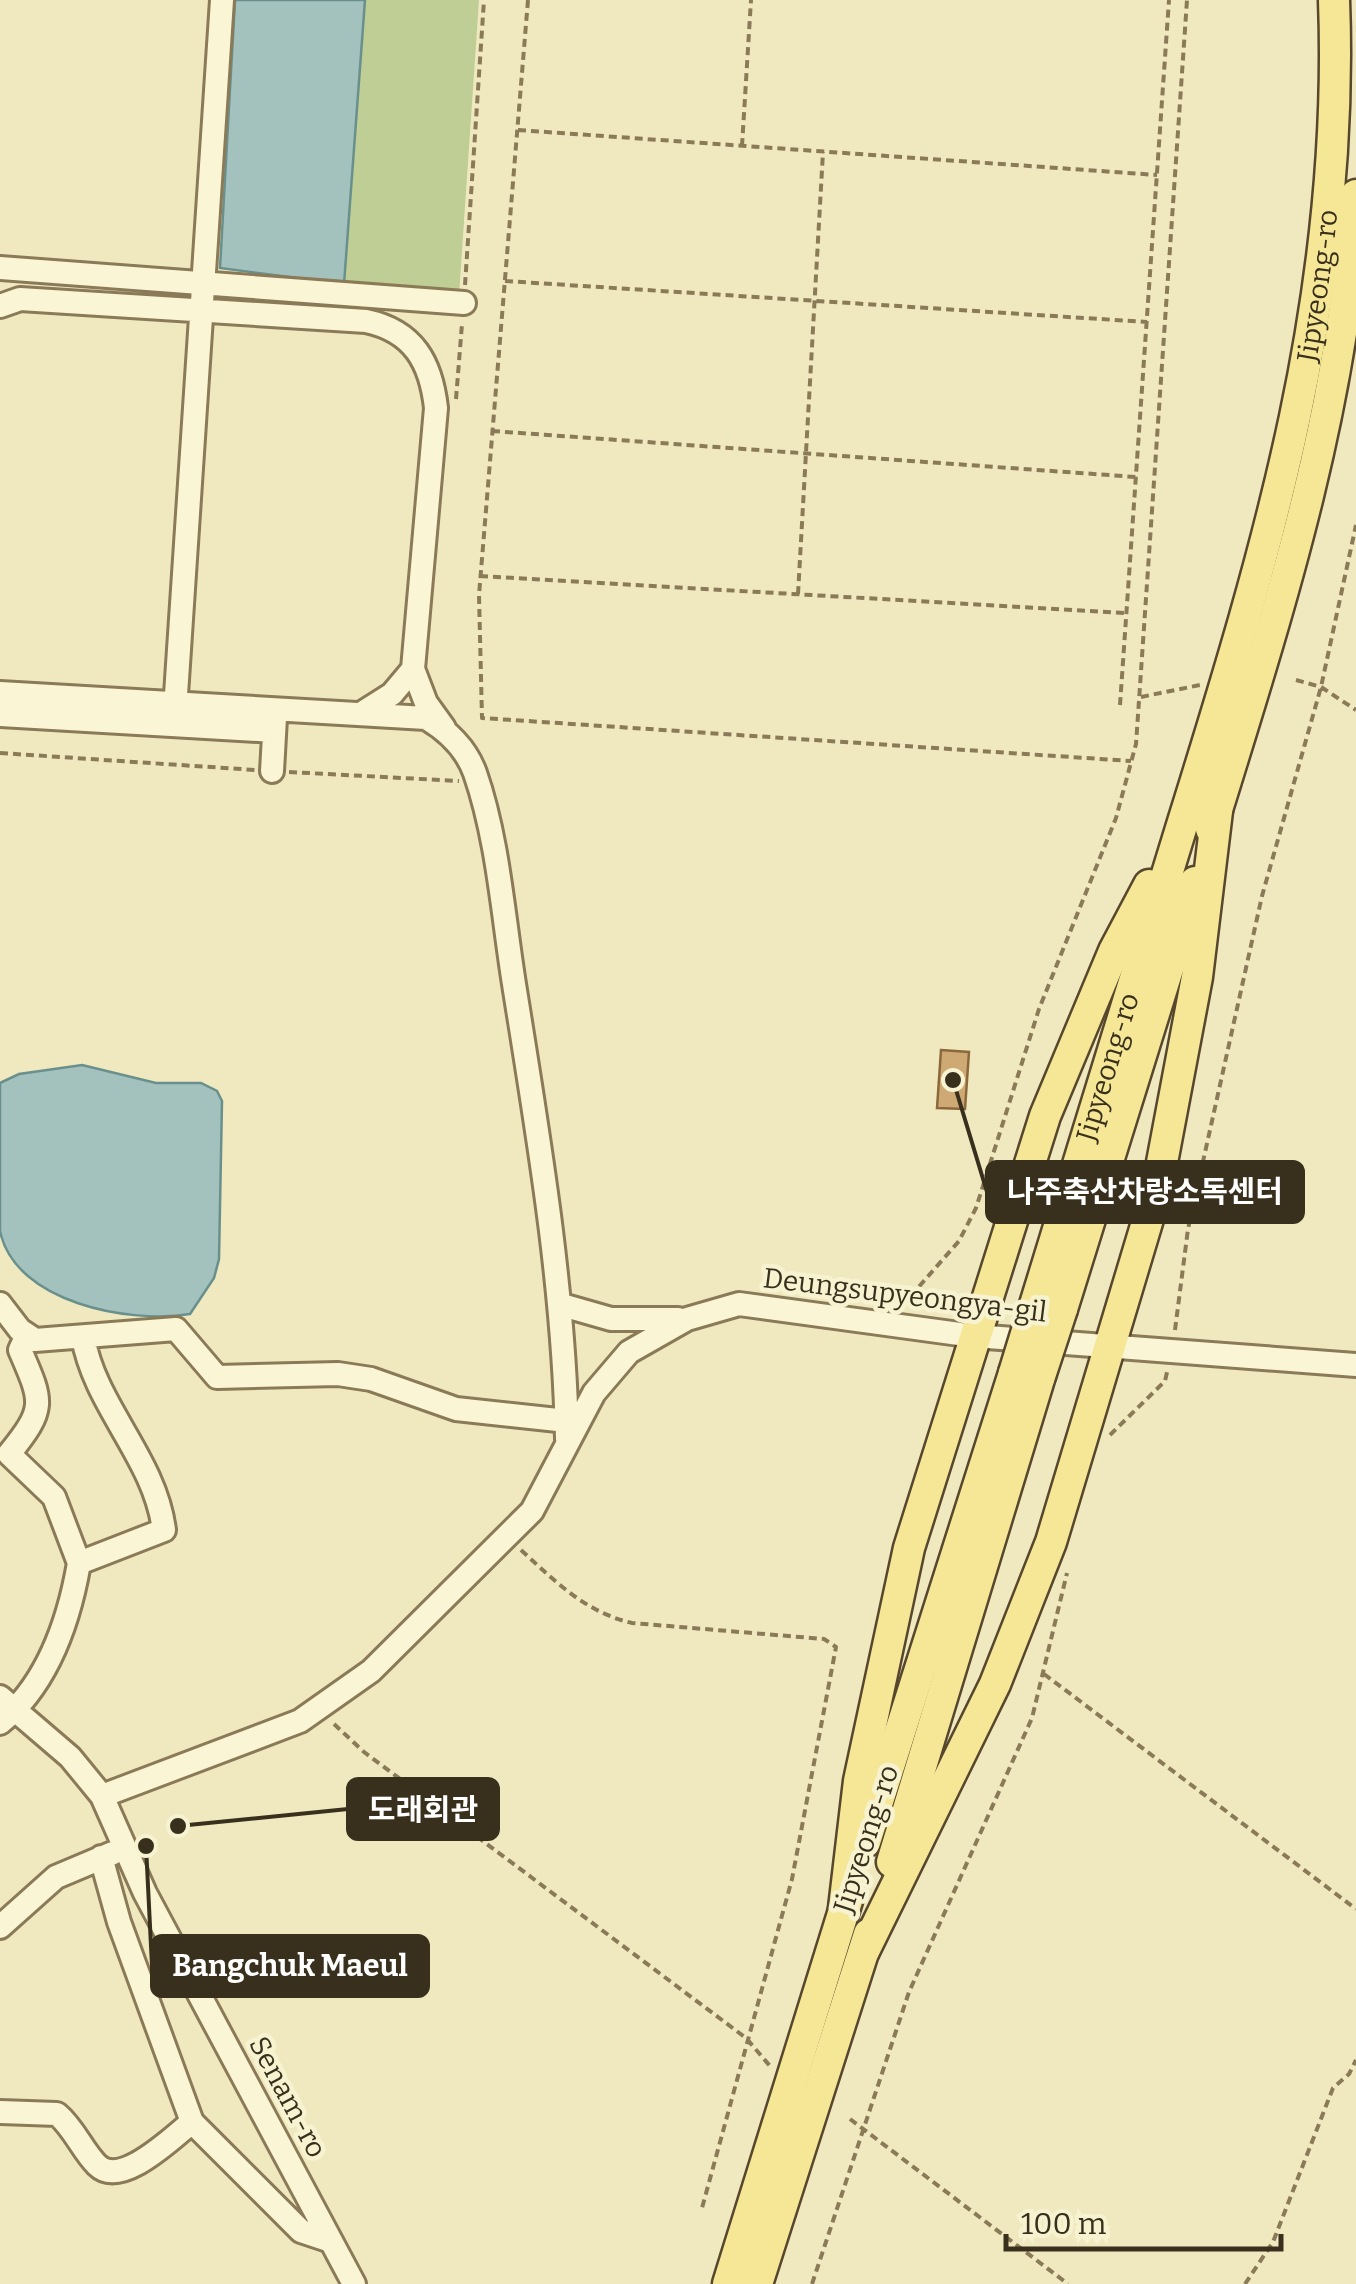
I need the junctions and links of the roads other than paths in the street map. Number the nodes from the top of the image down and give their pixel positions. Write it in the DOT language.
graph roads {
  1 [pos="222,0"];
  2 [pos="1334,0"];
  3 [pos="1356,195"];
  4 [pos="0,268"];
  5 [pos="204,283"];
  6 [pos="464,303"];
  7 [pos="0,306"];
  8 [pos="201,310"];
  9 [pos="414,668"];
  10 [pos="0,694"];
  11 [pos="361,714"];
  12 [pos="0,715"];
  13 [pos="174,715"];
  14 [pos="274,720"];
  15 [pos="446,730"];
  16 [pos="272,771"];
  17 [pos="1217,812"];
  18 [pos="1182,825"];
  19 [pos="0,1304"];
  20 [pos="562,1305"];
  21 [pos="1048,1308"];
  22 [pos="686,1319"];
  23 [pos="26,1336"];
  24 [pos="83,1336"];
  25 [pos="974,1336"];
  26 [pos="1109,1349"];
  27 [pos="1356,1366"];
  28 [pos="1027,1375"];
  29 [pos="567,1430"];
  30 [pos="80,1563"];
  31 [pos="5,1710"];
  32 [pos="102,1796"];
  33 [pos="126,1849"];
  34 [pos="102,1857"];
  35 [pos="844,1908"];
  36 [pos="0,1927"];
  37 [pos="864,1950"];
  38 [pos="0,2112"];
  39 [pos="192,2122"];
  40 [pos="331,2240"];
  41 [pos="354,2284"];
  42 [pos="728,2284"];
  43 [pos="757,2284"];
  1 -- 5 [label="street"];
  2 -- 18 [label="main road, Jipyeong-ro"];
  3 -- 17 [label="main road, Jipyeong-ro"];
  4 -- 5 [label="street"];
  5 -- 6 [label="street"];
  5 -- 8 [label="street"];
  7 -- 8 [label="street"];
  8 -- 9 [label="street"];
  8 -- 13 [label="street"];
  9 -- 11 [label="street"];
  9 -- 15 [label="street"];
  10 -- 13 [label="street"];
  11 -- 14 [label="street"];
  11 -- 15 [label="street"];
  12 -- 13 [label="street"];
  13 -- 14 [label="street"];
  14 -- 16 [label="street"];
  15 -- 20 [label="street"];
  17 -- 21 [label="main road, Jipyeong-ro"];
  17 -- 26 [label="main road"];
  18 -- 21 [label="main road, Jipyeong-ro"];
  18 -- 25 [label="main road"];
  19 -- 23 [label="street"];
  20 -- 22 [label="street"];
  20 -- 29 [label="street"];
  21 -- 28 [label="main road, Jipyeong-ro, bridge"];
  22 -- 25 [label="street, Deungsupyeongya-gil"];
  22 -- 29 [label="street, Deungsupyeongya-gil"];
  23 -- 24 [label="street"];
  23 -- 30 [label="street"];
  24 -- 29 [label="street"];
  24 -- 30 [label="street"];
  25 -- 26 [label="street, Deungsupyeongya-gil"];
  25 -- 35 [label="main road"];
  26 -- 27 [label="street, Deungsupyeongya-gil"];
  26 -- 37 [label="main road"];
  28 -- 35 [label="main road, Jipyeong-ro"];
  28 -- 37 [label="main road, Jipyeong-ro"];
  29 -- 32 [label="street, Deungsupyeongya-gil"];
  30 -- 31 [label="street"];
  31 -- 32 [label="street, Senam-ro"];
  32 -- 33 [label="street, Senam-ro"];
  33 -- 34 [label="street"];
  33 -- 40 [label="street, Senam-ro"];
  34 -- 36 [label="street"];
  34 -- 39 [label="street"];
  35 -- 42 [label="main road, Jipyeong-ro"];
  37 -- 43 [label="main road, Jipyeong-ro"];
  38 -- 39 [label="street"];
  39 -- 40 [label="street"];
  40 -- 41 [label="street, Senam-ro"];
}
